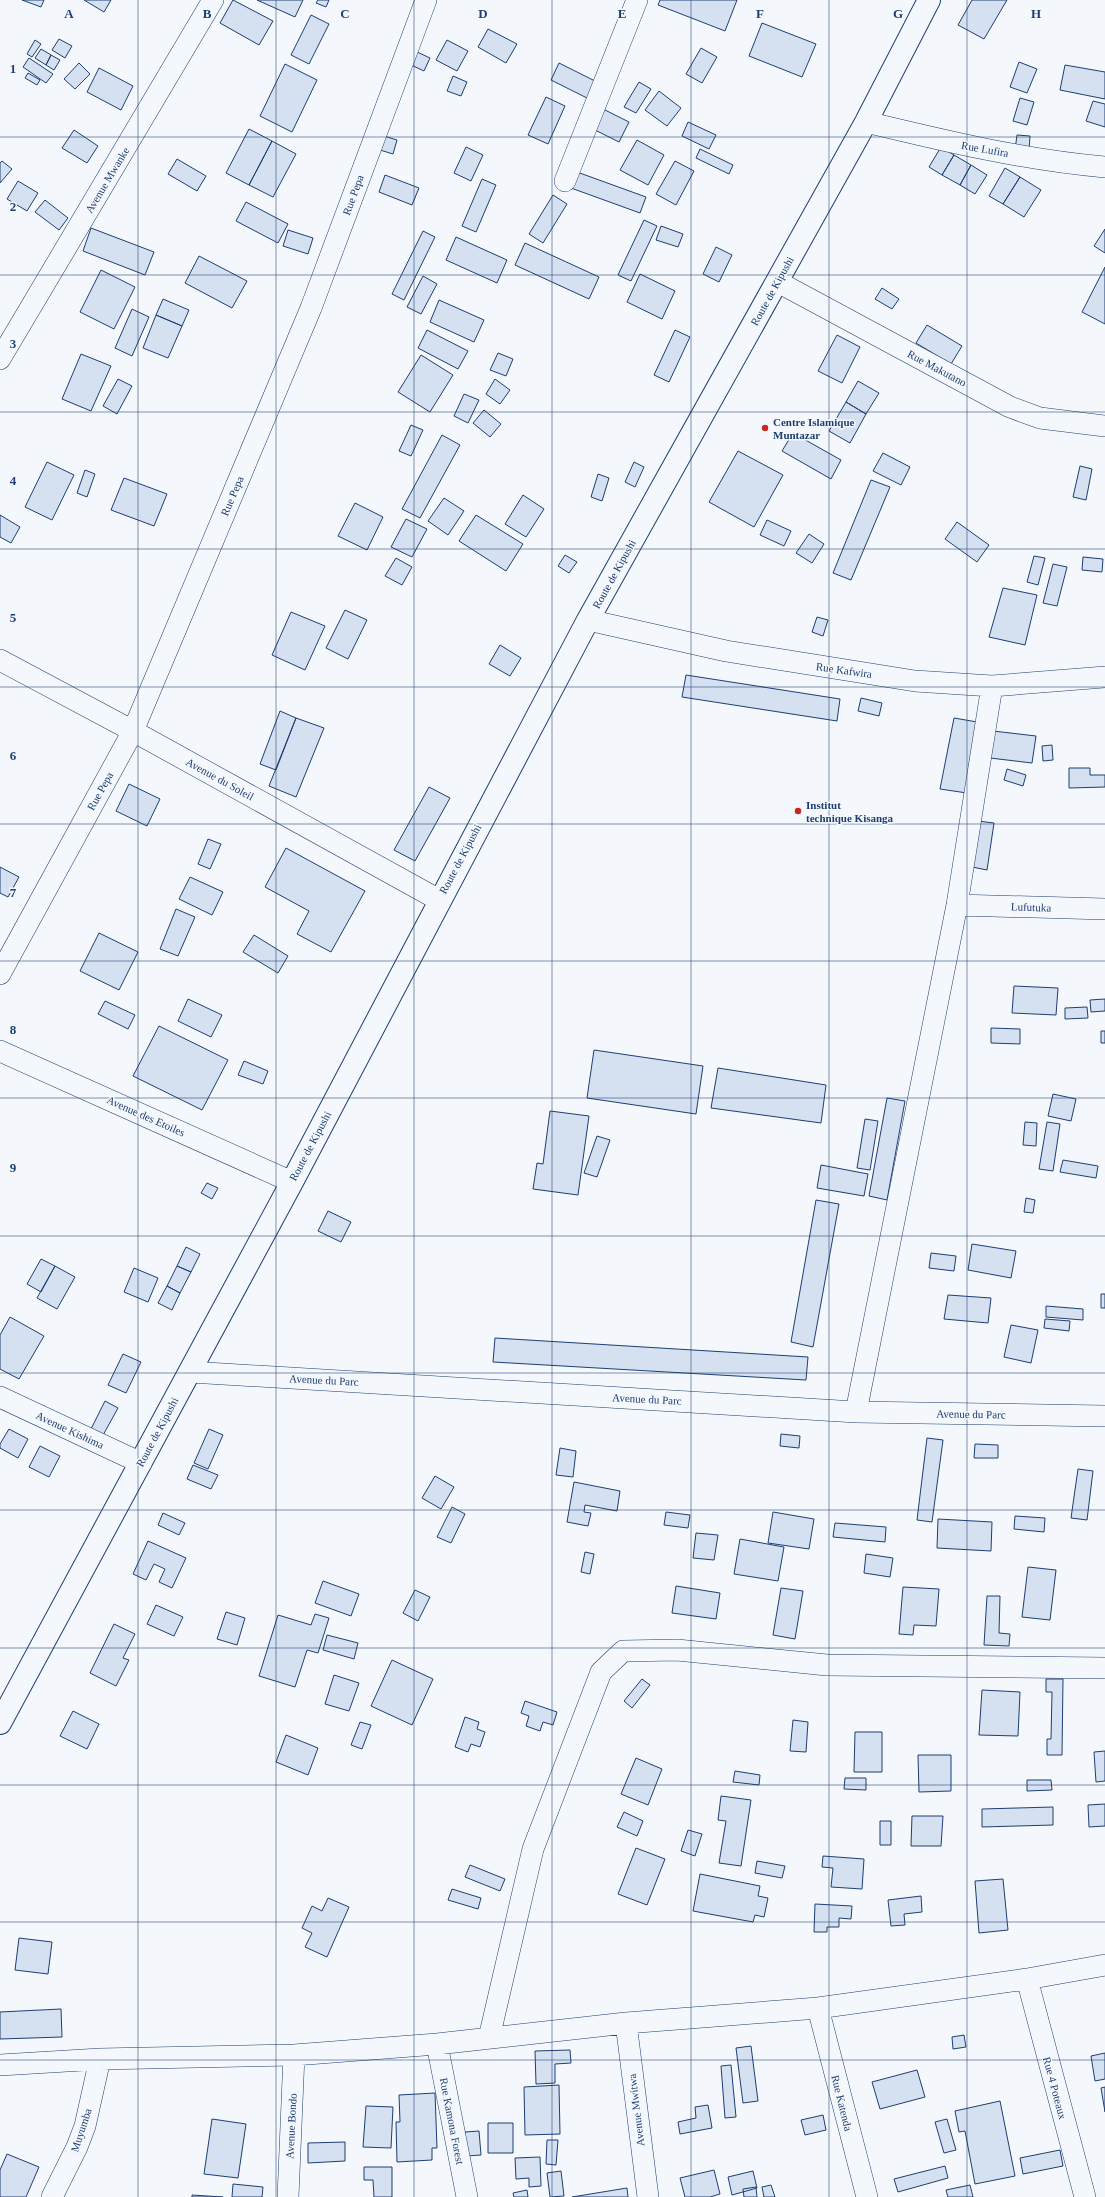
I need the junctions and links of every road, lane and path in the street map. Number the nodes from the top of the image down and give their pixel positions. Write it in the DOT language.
graph roads {
  1 [pos="213,0"];
  2 [pos="426,0"];
  3 [pos="637,0"];
  4 [pos="929,0"];
  5 [pos="866,122"];
  6 [pos="1105,167"];
  7 [pos="565,181"];
  8 [pos="778,282"];
  9 [pos="0,360"];
  10 [pos="1105,426"];
  11 [pos="588,620"];
  12 [pos="0,660"];
  13 [pos="1105,677"];
  14 [pos="992,686"];
  15 [pos="133,731"];
  16 [pos="439,900"];
  17 [pos="957,905"];
  18 [pos="1105,909"];
  19 [pos="0,974"];
  20 [pos="0,1051"];
  21 [pos="292,1182"];
  22 [pos="190,1372"];
  23 [pos="0,1397"];
  24 [pos="856,1412"];
  25 [pos="1105,1416"];
  26 [pos="141,1463"];
  27 [pos="1105,1668"];
  28 [pos="0,1723"];
  29 [pos="1105,1965"];
  30 [pos="1027,1979"];
  31 [pos="818,2008"];
  32 [pos="626,2023"];
  33 [pos="489,2038"];
  34 [pos="437,2044"];
  35 [pos="294,2055"];
  36 [pos="100,2059"];
  37 [pos="0,2065"];
  38 [pos="52,2197"];
  39 [pos="288,2197"];
  40 [pos="467,2197"];
  41 [pos="648,2197"];
  42 [pos="866,2197"];
  43 [pos="1085,2197"];
  1 -- 9 [label="street, Avenue Mwanke"];
  2 -- 15 [label="street, Rue Pepa"];
  3 -- 7 [label="street"];
  4 -- 5 [label="main road, Route de Kipushi"];
  5 -- 6 [label="street, Rue Lufira"];
  5 -- 8 [label="main road, Route de Kipushi"];
  8 -- 10 [label="street, Rue Makutano"];
  8 -- 11 [label="main road, Route de Kipushi"];
  11 -- 14 [label="street, Rue Kafwira"];
  11 -- 16 [label="main road, Route de Kipushi"];
  12 -- 15 [label="street, Avenue du Soleil"];
  13 -- 14 [label="street, Rue Kafwira"];
  14 -- 17 [label="street"];
  15 -- 16 [label="street, Avenue du Soleil"];
  15 -- 19 [label="street, Rue Pepa"];
  16 -- 21 [label="main road, Route de Kipushi"];
  17 -- 18 [label="street, Lufutuka"];
  17 -- 24 [label="street"];
  20 -- 21 [label="street, Avenue des Etoiles"];
  21 -- 22 [label="main road, Route de Kipushi"];
  22 -- 24 [label="street, Avenue du Parc"];
  22 -- 26 [label="main road, Route de Kipushi"];
  23 -- 26 [label="street, Avenue Kishima"];
  24 -- 25 [label="street, Avenue du Parc"];
  26 -- 28 [label="main road, Route de Kipushi"];
  27 -- 33 [label="street"];
  29 -- 30 [label="street"];
  30 -- 31 [label="street"];
  30 -- 43 [label="street, Rue 4 Poteaux"];
  31 -- 32 [label="street"];
  31 -- 42 [label="street, Rue Katenda"];
  32 -- 33 [label="street"];
  32 -- 41 [label="street, Avenue Mwitwa"];
  33 -- 34 [label="street"];
  34 -- 35 [label="street"];
  34 -- 40 [label="street, Rue Kamona Forest"];
  35 -- 36 [label="street"];
  35 -- 39 [label="street, Avenue Bondo"];
  36 -- 37 [label="street"];
  36 -- 38 [label="street, Muyumba"];
}
